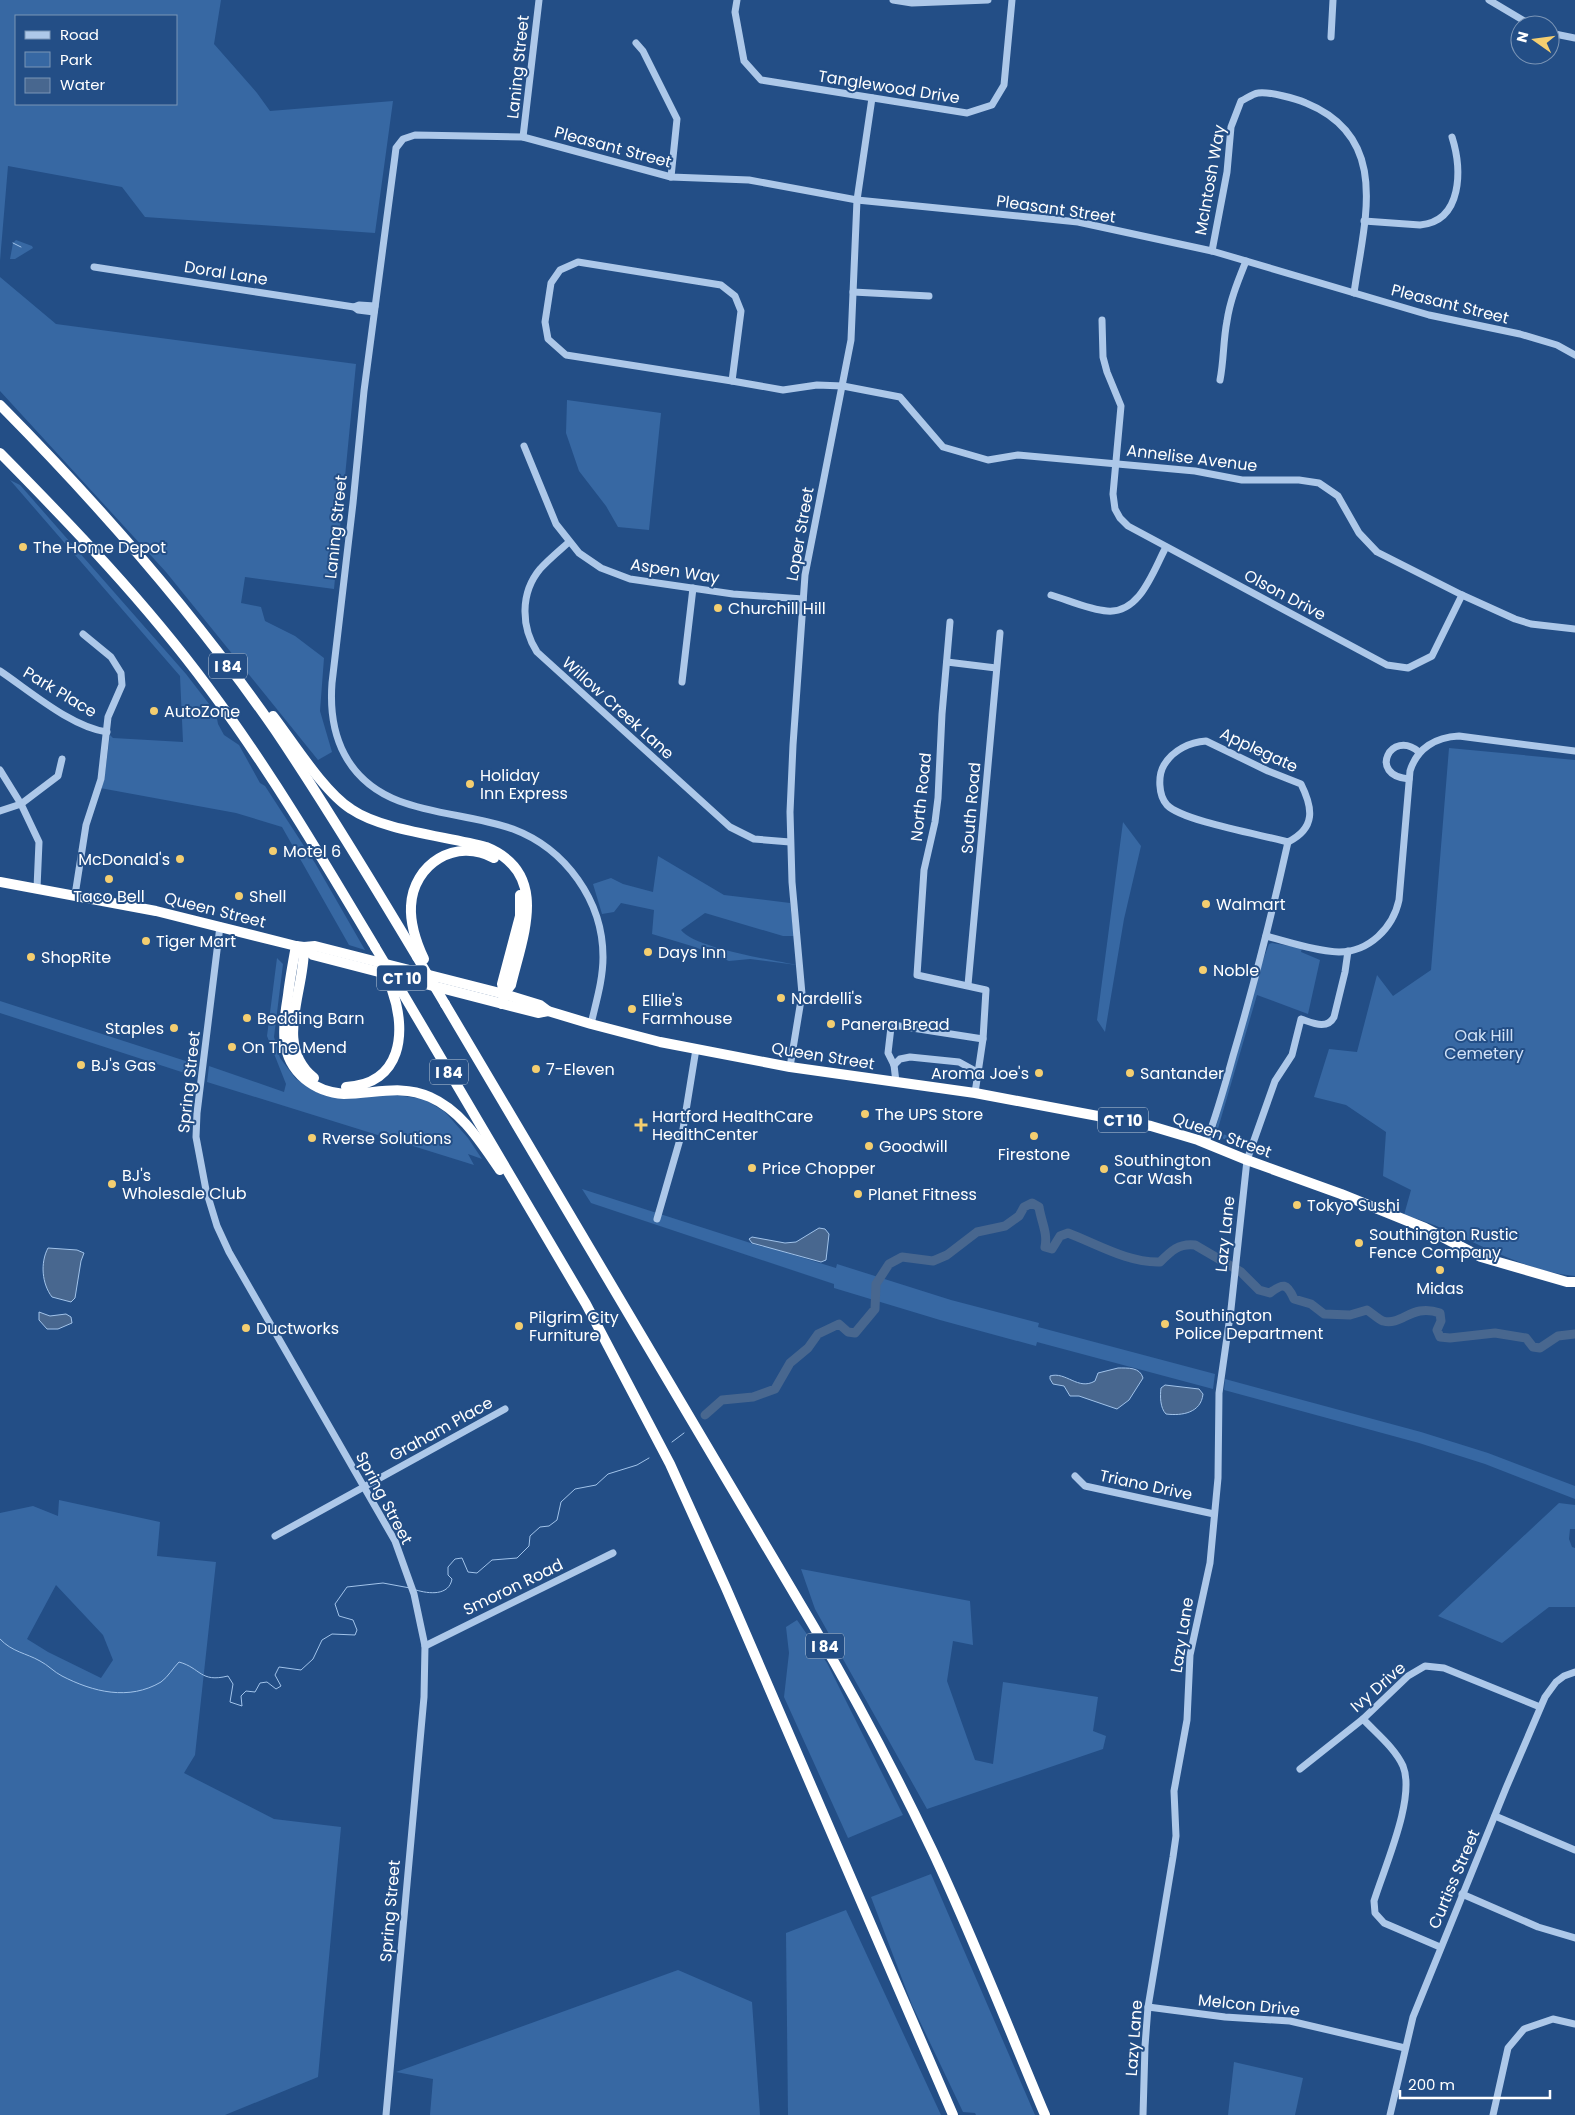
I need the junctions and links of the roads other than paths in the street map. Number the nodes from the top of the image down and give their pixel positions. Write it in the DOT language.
graph roads {
  1 [pos="539,0"];
  2 [pos="737,0"];
  3 [pos="893,0"];
  4 [pos="988,0"];
  5 [pos="1012,0"];
  6 [pos="1333,0"];
  7 [pos="1489,0"];
  8 [pos="1514,15"];
  9 [pos="1560,35"];
  10 [pos="1331,37"];
  11 [pos="1575,38"];
  12 [pos="636,43"];
  13 [pos="872,98"];
  14 [pos="524,137"];
  15 [pos="1452,137"];
  16 [pos="671,177"];
  17 [pos="857,200"];
  18 [pos="1364,220"];
  19 [pos="1212,251"];
  20 [pos="1246,261"];
  21 [pos="94,267"];
  22 [pos="853,292"];
  23 [pos="1354,293"];
  24 [pos="929,296"];
  25 [pos="374,310"];
  26 [pos="1102,320"];
  27 [pos="1575,355"];
  28 [pos="1220,380"];
  29 [pos="732,381"];
  30 [pos="843,386"];
  31 [pos="0,405"];
  32 [pos="524,446"];
  33 [pos="0,453"];
  34 [pos="1116,463"];
  35 [pos="569,542"];
  36 [pos="1166,547"];
  37 [pos="162,582"];
  38 [pos="692,588"];
  39 [pos="1051,595"];
  40 [pos="1462,595"];
  41 [pos="803,599"];
  42 [pos="950,622"];
  43 [pos="1575,629"];
  44 [pos="1000,633"];
  45 [pos="83,634"];
  46 [pos="947,662"];
  47 [pos="996,668"];
  48 [pos="0,671"];
  49 [pos="682,682"];
  50 [pos="107,732"];
  51 [pos="1575,751"];
  52 [pos="1419,752"];
  53 [pos="62,759"];
  54 [pos="0,770"];
  55 [pos="1409,779"];
  56 [pos="21,804"];
  57 [pos="0,811"];
  58 [pos="790,842"];
  59 [pos="1288,842"];
  60 [pos="0,882"];
  61 [pos="37,888"];
  62 [pos="74,895"];
  63 [pos="220,926"];
  64 [pos="1266,936"];
  65 [pos="300,946"];
  66 [pos="1348,951"];
  67 [pos="420,958"];
  68 [pos="968,985"];
  69 [pos="397,991"];
  70 [pos="503,999"];
  71 [pos="591,1024"];
  72 [pos="983,1040"];
  73 [pos="696,1049"];
  74 [pos="894,1065"];
  75 [pos="790,1067"];
  76 [pos="979,1073"];
  77 [pos="896,1082"];
  78 [pos="975,1093"];
  79 [pos="1206,1143"];
  80 [pos="1247,1160"];
  81 [pos="514,1186"];
  82 [pos="657,1219"];
  83 [pos="1575,1282"];
  84 [pos="505,1409"];
  85 [pos="1075,1476"];
  86 [pos="364,1487"];
  87 [pos="1214,1514"];
  88 [pos="275,1536"];
  89 [pos="613,1553"];
  90 [pos="425,1646"];
  91 [pos="1575,1672"];
  92 [pos="1540,1707"];
  93 [pos="1363,1719"];
  94 [pos="1300,1769"];
  95 [pos="1495,1816"];
  96 [pos="1575,1850"];
  97 [pos="1462,1894"];
  98 [pos="1575,1938"];
  99 [pos="1440,1947"];
  100 [pos="1148,2007"];
  101 [pos="1575,2024"];
  102 [pos="1405,2048"];
  103 [pos="386,2115"];
  104 [pos="953,2115"];
  105 [pos="1045,2115"];
  106 [pos="1143,2115"];
  107 [pos="1390,2115"];
  108 [pos="1493,2115"];
  1 -- 14 [label="street, Laning Street"];
  2 -- 13 [label="street, Tanglewood Drive"];
  3 -- 4 [label="street"];
  5 -- 13 [label="street, Tanglewood Drive"];
  6 -- 10 [label="street"];
  7 -- 8 [label="street"];
  9 -- 11 [label="street"];
  12 -- 16 [label="street"];
  13 -- 17 [label="street, Loper Street"];
  14 -- 16 [label="street, Pleasant Street"];
  14 -- 25 [label="street, Laning Street"];
  15 -- 18 [label="street"];
  16 -- 17 [label="street, Pleasant Street"];
  17 -- 19 [label="street, Pleasant Street"];
  17 -- 22 [label="street, Loper Street"];
  18 -- 19 [label="street, McIntosh Way"];
  18 -- 23 [label="street, McIntosh Way"];
  19 -- 20 [label="street, Pleasant Street"];
  20 -- 23 [label="street, Pleasant Street"];
  20 -- 28 [label="street"];
  21 -- 25 [label="street, Doral Lane"];
  22 -- 24 [label="street"];
  22 -- 30 [label="street, Loper Street"];
  23 -- 27 [label="street, Pleasant Street"];
  25 -- 71 [label="street, Laning Street"];
  26 -- 34 [label="street, Olson Drive"];
  29 -- 29 [label="street, Annelise Avenue"];
  29 -- 30 [label="street, Annelise Avenue"];
  30 -- 34 [label="street, Annelise Avenue"];
  30 -- 41 [label="street, Loper Street"];
  31 -- 37 [label="highway, I 84"];
  32 -- 35 [label="street, Aspen Way"];
  33 -- 69 [label="highway, I 84, bridge"];
  34 -- 36 [label="street, Olson Drive"];
  34 -- 40 [label="street, Annelise Avenue"];
  35 -- 38 [label="street, Aspen Way"];
  35 -- 58 [label="street, Willow Creek Lane"];
  36 -- 39 [label="street"];
  36 -- 40 [label="street, Olson Drive"];
  37 -- 67 [label="highway, I 84"];
  37 -- 70 [label="highway"];
  38 -- 41 [label="street, Aspen Way"];
  38 -- 49 [label="street"];
  40 -- 43 [label="street, Annelise Avenue"];
  41 -- 58 [label="street, Loper Street"];
  42 -- 46 [label="street, North Road"];
  44 -- 47 [label="street, South Road"];
  45 -- 50 [label="street"];
  46 -- 47 [label="street"];
  46 -- 68 [label="street, North Road"];
  47 -- 68 [label="street, South Road"];
  48 -- 50 [label="street, Park Place"];
  50 -- 62 [label="street"];
  51 -- 52 [label="street"];
  52 -- 55 [label="street"];
  52 -- 55 [label="street"];
  53 -- 56 [label="street"];
  54 -- 56 [label="street"];
  55 -- 66 [label="street"];
  56 -- 57 [label="street"];
  56 -- 61 [label="street"];
  58 -- 75 [label="street, Loper Street"];
  59 -- 59 [label="street, Applegate"];
  59 -- 64 [label="street"];
  60 -- 61 [label="highway, Queen Street / CT 10"];
  61 -- 62 [label="highway, Queen Street / CT 10"];
  62 -- 63 [label="highway, Queen Street / CT 10"];
  63 -- 65 [label="highway, Queen Street / CT 10"];
  63 -- 86 [label="street, Spring Street"];
  64 -- 66 [label="street"];
  64 -- 79 [label="street"];
  65 -- 69 [label="highway"];
  65 -- 70 [label="highway, Queen Street / CT 10"];
  65 -- 81 [label="highway"];
  66 -- 80 [label="street, Lazy Lane"];
  67 -- 70 [label="highway"];
  67 -- 105 [label="highway, I 84, bridge"];
  68 -- 72 [label="street"];
  69 -- 81 [label="highway, I 84"];
  70 -- 71 [label="highway, Queen Street / CT 10"];
  71 -- 73 [label="highway, Queen Street / CT 10"];
  72 -- 74 [label="street"];
  72 -- 76 [label="street"];
  73 -- 75 [label="highway, Queen Street / CT 10"];
  73 -- 82 [label="street"];
  74 -- 76 [label="street"];
  74 -- 77 [label="street"];
  75 -- 77 [label="highway, Queen Street / CT 10"];
  76 -- 78 [label="street"];
  77 -- 78 [label="highway, Queen Street / CT 10"];
  78 -- 79 [label="highway, Queen Street / CT 10"];
  79 -- 80 [label="highway, Queen Street / CT 10"];
  80 -- 83 [label="highway, Queen Street / CT 10"];
  80 -- 87 [label="street, Lazy Lane"];
  81 -- 104 [label="highway, I 84"];
  84 -- 86 [label="street, Graham Place"];
  85 -- 87 [label="street, Triano Drive"];
  86 -- 88 [label="street, Graham Place"];
  86 -- 90 [label="street, Spring Street"];
  87 -- 100 [label="street, Lazy Lane"];
  89 -- 90 [label="street, Smoron Road"];
  90 -- 103 [label="street, Spring Street"];
  91 -- 92 [label="street, Curtiss Street"];
  92 -- 93 [label="street, Ivy Drive"];
  92 -- 95 [label="street, Curtiss Street"];
  93 -- 94 [label="street, Ivy Drive"];
  93 -- 99 [label="street"];
  95 -- 96 [label="street"];
  95 -- 97 [label="street, Curtiss Street"];
  97 -- 98 [label="street"];
  97 -- 99 [label="street, Curtiss Street"];
  99 -- 102 [label="street, Curtiss Street"];
  100 -- 102 [label="street, Melcon Drive"];
  100 -- 106 [label="street, Lazy Lane"];
  101 -- 108 [label="street"];
  102 -- 107 [label="street, Curtiss Street"];
}
